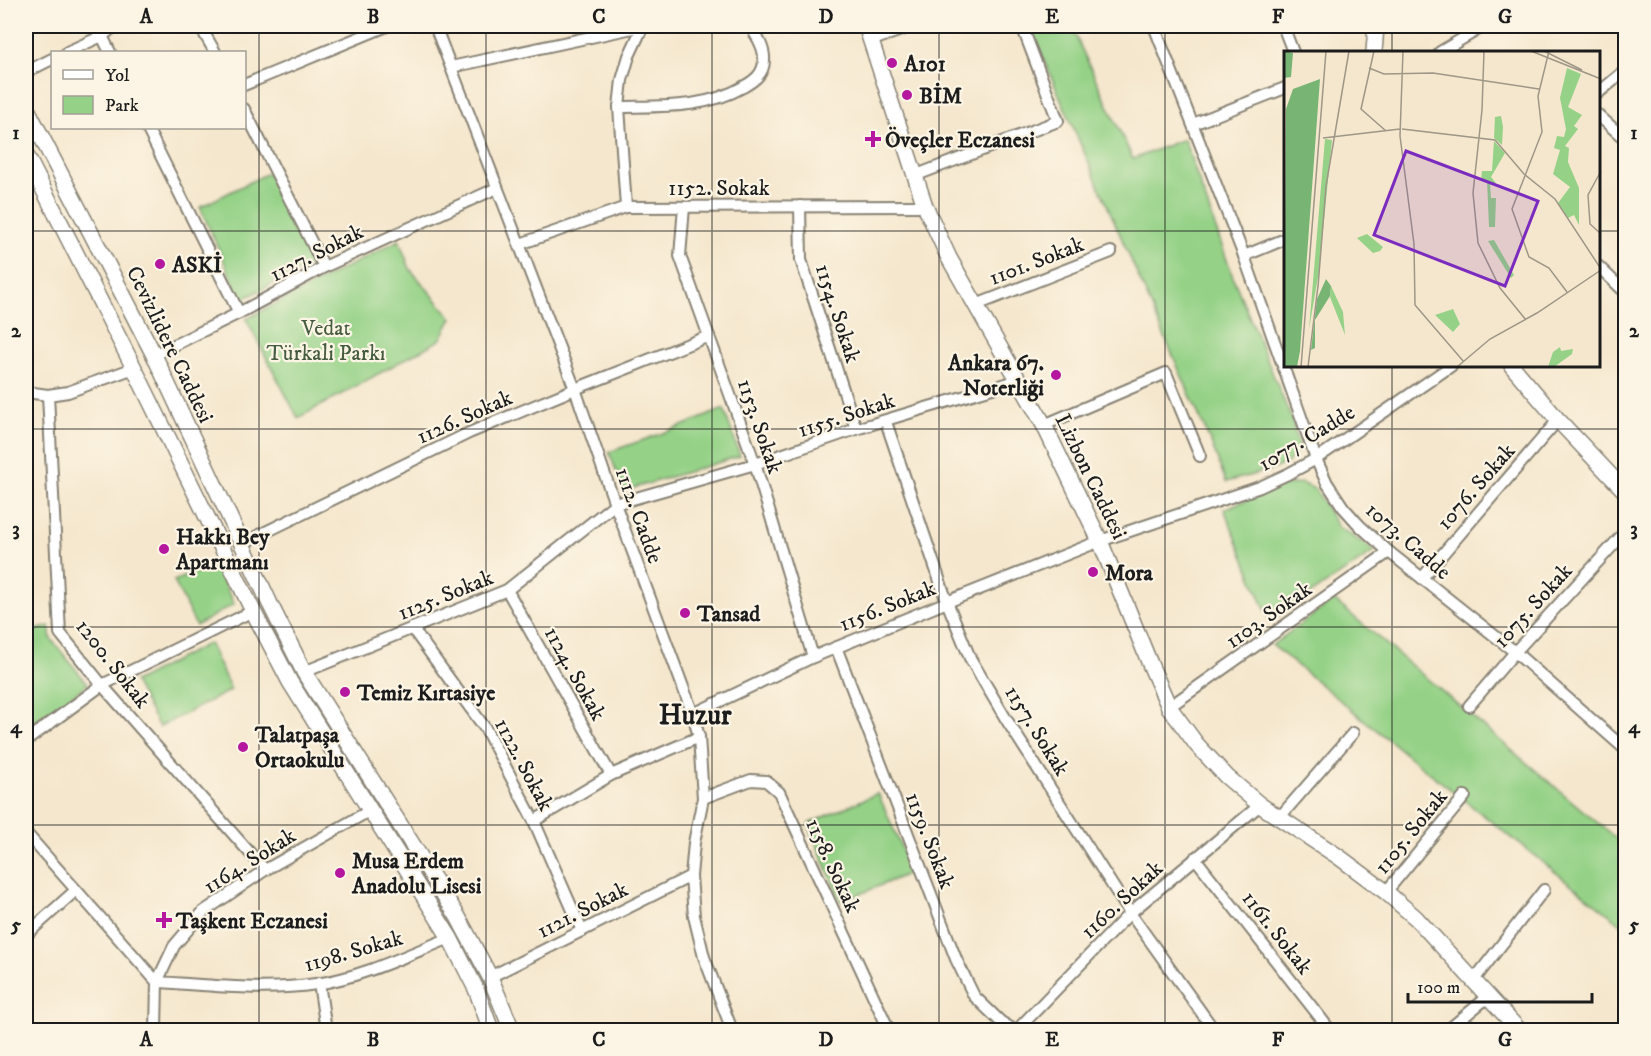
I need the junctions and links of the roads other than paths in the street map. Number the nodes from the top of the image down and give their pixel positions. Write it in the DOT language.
graph roads {
  1 [pos="115,26"];
  2 [pos="200,26"];
  3 [pos="387,26"];
  4 [pos="435,26"];
  5 [pos="642,26"];
  6 [pos="750,26"];
  7 [pos="866,26"];
  8 [pos="913,26"];
  9 [pos="1022,26"];
  10 [pos="1154,26"];
  11 [pos="1283,26"];
  12 [pos="1376,26"];
  13 [pos="1484,26"];
  14 [pos="102,36"];
  15 [pos="870,41"];
  16 [pos="69,51"];
  17 [pos="110,51"];
  18 [pos="214,51"];
  19 [pos="1293,51"];
  20 [pos="1374,51"];
  21 [pos="1442,51"];
  22 [pos="51,60"];
  23 [pos="451,67"];
  24 [pos="1626,70"];
  25 [pos="26,72"];
  26 [pos="246,84"];
  27 [pos="1284,88"];
  28 [pos="1600,92"];
  29 [pos="26,107"];
  30 [pos="619,107"];
  31 [pos="246,113"];
  32 [pos="1600,116"];
  33 [pos="1193,124"];
  34 [pos="147,129"];
  35 [pos="1626,140"];
  36 [pos="26,154"];
  37 [pos="915,176"];
  38 [pos="497,188"];
  39 [pos="800,206"];
  40 [pos="925,206"];
  41 [pos="626,207"];
  42 [pos="684,207"];
  43 [pos="1284,239"];
  44 [pos="520,243"];
  45 [pos="1111,252"];
  46 [pos="1244,256"];
  47 [pos="324,267"];
  48 [pos="1600,267"];
  49 [pos="1626,293"];
  50 [pos="976,305"];
  51 [pos="239,314"];
  52 [pos="709,336"];
  53 [pos="154,355"];
  54 [pos="134,368"];
  55 [pos="1448,368"];
  56 [pos="1514,368"];
  57 [pos="1019,380"];
  58 [pos="575,389"];
  59 [pos="26,392"];
  60 [pos="48,395"];
  61 [pos="1558,420"];
  62 [pos="886,422"];
  63 [pos="1044,425"];
  64 [pos="856,429"];
  65 [pos="1200,456"];
  66 [pos="1316,459"];
  67 [pos="755,464"];
  68 [pos="1626,492"];
  69 [pos="615,504"];
  70 [pos="1626,531"];
  71 [pos="1100,541"];
  72 [pos="241,544"];
  73 [pos="1389,552"];
  74 [pos="1422,578"];
  75 [pos="507,590"];
  76 [pos="947,602"];
  77 [pos="270,604"];
  78 [pos="253,611"];
  79 [pos="412,628"];
  80 [pos="836,647"];
  81 [pos="1515,652"];
  82 [pos="813,657"];
  83 [pos="304,672"];
  84 [pos="102,685"];
  85 [pos="1470,706"];
  86 [pos="1169,707"];
  87 [pos="693,714"];
  88 [pos="1353,733"];
  89 [pos="699,737"];
  90 [pos="26,741"];
  91 [pos="1626,750"];
  92 [pos="611,775"];
  93 [pos="1465,796"];
  94 [pos="703,798"];
  95 [pos="1260,805"];
  96 [pos="369,811"];
  97 [pos="1279,818"];
  98 [pos="534,821"];
  99 [pos="26,833"];
  100 [pos="1195,858"];
  101 [pos="265,870"];
  102 [pos="691,876"];
  103 [pos="76,890"];
  104 [pos="1544,890"];
  105 [pos="1386,892"];
  106 [pos="1130,913"];
  107 [pos="582,931"];
  108 [pos="26,935"];
  109 [pos="450,938"];
  110 [pos="490,977"];
  111 [pos="1474,980"];
  112 [pos="157,982"];
  113 [pos="319,983"];
  114 [pos="1489,996"];
  115 [pos="26,1021"];
  116 [pos="31,1030"];
  117 [pos="156,1030"];
  118 [pos="326,1030"];
  119 [pos="491,1030"];
  120 [pos="512,1030"];
  121 [pos="732,1030"];
  122 [pos="889,1030"];
  123 [pos="1015,1030"];
  124 [pos="1214,1030"];
  125 [pos="1330,1030"];
  126 [pos="1448,1030"];
  127 [pos="1519,1030"];
  1 -- 14 [label="street"];
  2 -- 18 [label="street"];
  3 -- 26 [label="street"];
  4 -- 23 [label="street, 1112. Cadde"];
  5 -- 23 [label="street"];
  5 -- 30 [label="street"];
  6 -- 30 [label="street"];
  7 -- 15 [label="main road, Lizbon Caddesi"];
  8 -- 15 [label="street"];
  9 -- 37 [label="street"];
  10 -- 33 [label="street, 1073. Cadde"];
  11 -- 19 [label="street"];
  12 -- 20 [label="main road"];
  13 -- 21 [label="street"];
  14 -- 16 [label="street"];
  14 -- 17 [label="street"];
  15 -- 37 [label="main road, Lizbon Caddesi"];
  22 -- 25 [label="street"];
  23 -- 38 [label="street, 1112. Cadde"];
  24 -- 28 [label="street"];
  27 -- 33 [label="street"];
  29 -- 53 [label="main road, Cevizlidere Caddesi"];
  30 -- 41 [label="street"];
  31 -- 47 [label="street"];
  32 -- 35 [label="street"];
  33 -- 46 [label="street, 1073. Cadde"];
  34 -- 51 [label="street"];
  36 -- 54 [label="main road, Cevizlidere Caddesi"];
  37 -- 40 [label="main road, Lizbon Caddesi"];
  38 -- 44 [label="street, 1112. Cadde"];
  38 -- 47 [label="street, 1127. Sokak"];
  39 -- 40 [label="street, 1152. Sokak"];
  39 -- 42 [label="street, 1152. Sokak"];
  39 -- 64 [label="street, 1154. Sokak"];
  40 -- 50 [label="main road, Lizbon Caddesi"];
  41 -- 42 [label="street, 1152. Sokak"];
  41 -- 44 [label="street, 1152. Sokak"];
  42 -- 52 [label="street, 1153. Sokak"];
  43 -- 46 [label="street"];
  44 -- 58 [label="street, 1112. Cadde"];
  45 -- 50 [label="street, 1101. Sokak"];
  46 -- 66 [label="street, 1073. Cadde"];
  47 -- 51 [label="street, 1127. Sokak"];
  48 -- 49 [label="street"];
  50 -- 57 [label="main road, Lizbon Caddesi"];
  51 -- 53 [label="street, 1127. Sokak"];
  52 -- 58 [label="street, 1126. Sokak"];
  52 -- 67 [label="street, 1153. Sokak"];
  53 -- 72 [label="main road, Cevizlidere Caddesi"];
  54 -- 60 [label="street"];
  54 -- 78 [label="main road, Cevizlidere Caddesi"];
  55 -- 66 [label="street, 1077. Cadde"];
  56 -- 61 [label="main road"];
  57 -- 62 [label="street, 1155. Sokak"];
  57 -- 63 [label="main road, Lizbon Caddesi"];
  58 -- 69 [label="street, 1112. Cadde"];
  58 -- 72 [label="street, 1126. Sokak"];
  59 -- 60 [label="street"];
  60 -- 84 [label="street, 1200. Sokak"];
  61 -- 68 [label="main road"];
  61 -- 74 [label="street, 1076. Sokak"];
  62 -- 64 [label="street, 1155. Sokak"];
  62 -- 76 [label="street, 1157. Sokak"];
  63 -- 65 [label="street"];
  63 -- 71 [label="main road, Lizbon Caddesi"];
  64 -- 67 [label="street, 1155. Sokak"];
  66 -- 71 [label="street, 1077. Cadde"];
  66 -- 73 [label="street, 1073. Cadde"];
  67 -- 69 [label="street, 1155. Sokak"];
  67 -- 82 [label="street, 1153. Sokak"];
  69 -- 75 [label="street, 1125. Sokak"];
  69 -- 87 [label="street, 1112. Cadde"];
  70 -- 81 [label="street, 1075. Sokak"];
  71 -- 76 [label="street, 1156. Sokak"];
  71 -- 86 [label="main road, Lizbon Caddesi"];
  72 -- 77 [label="main road, Cevizlidere Caddesi"];
  73 -- 74 [label="street, 1073. Cadde"];
  73 -- 86 [label="street, 1103. Sokak"];
  74 -- 81 [label="street, 1073. Cadde"];
  75 -- 79 [label="street, 1125. Sokak"];
  75 -- 92 [label="street, 1124. Sokak"];
  76 -- 80 [label="street, 1156. Sokak"];
  76 -- 106 [label="street, 1157. Sokak"];
  77 -- 78 [label="main road"];
  77 -- 83 [label="main road, Cevizlidere Caddesi"];
  78 -- 84 [label="street"];
  78 -- 96 [label="main road, Cevizlidere Caddesi"];
  79 -- 83 [label="street, 1125. Sokak"];
  79 -- 98 [label="street, 1122. Sokak"];
  80 -- 82 [label="street, 1156. Sokak"];
  80 -- 123 [label="street, 1159. Sokak"];
  81 -- 85 [label="street, 1075. Sokak"];
  81 -- 91 [label="street, 1073. Cadde"];
  82 -- 87 [label="street, 1156. Sokak"];
  83 -- 110 [label="main road, Cevizlidere Caddesi"];
  84 -- 90 [label="street"];
  84 -- 101 [label="street, 1200. Sokak"];
  86 -- 95 [label="main road, Lizbon Caddesi"];
  87 -- 89 [label="street, 1112. Cadde"];
  88 -- 97 [label="street"];
  89 -- 92 [label="street"];
  89 -- 94 [label="street, 1112. Cadde"];
  92 -- 98 [label="street"];
  93 -- 105 [label="street, 1105. Sokak"];
  94 -- 102 [label="street, 1112. Cadde"];
  94 -- 122 [label="street, 1158. Sokak"];
  95 -- 97 [label="main road, Lizbon Caddesi"];
  95 -- 100 [label="street, 1160. Sokak"];
  96 -- 101 [label="street, 1164. Sokak"];
  96 -- 109 [label="main road, Cevizlidere Caddesi"];
  97 -- 105 [label="main road, Lizbon Caddesi"];
  98 -- 107 [label="street, 1122. Sokak"];
  99 -- 103 [label="street"];
  100 -- 106 [label="street, 1160. Sokak"];
  100 -- 125 [label="street, 1161. Sokak"];
  101 -- 112 [label="street, 1164. Sokak"];
  102 -- 107 [label="street, 1121. Sokak"];
  102 -- 121 [label="street, 1112. Cadde"];
  103 -- 108 [label="street"];
  103 -- 112 [label="street"];
  104 -- 111 [label="street"];
  105 -- 111 [label="main road, Lizbon Caddesi"];
  106 -- 123 [label="street, 1160. Sokak"];
  106 -- 124 [label="street, 1157. Sokak"];
  107 -- 110 [label="street, 1121. Sokak"];
  109 -- 113 [label="street, 1198. Sokak"];
  109 -- 119 [label="main road, Cevizlidere Caddesi"];
  110 -- 120 [label="main road, Cevizlidere Caddesi"];
  111 -- 114 [label="main road, Lizbon Caddesi"];
  112 -- 113 [label="street, 1198. Sokak"];
  112 -- 117 [label="street, 1164. Sokak"];
  113 -- 118 [label="street"];
  114 -- 126 [label="street"];
  114 -- 127 [label="main road, Lizbon Caddesi"];
  115 -- 116 [label="street"];
}
